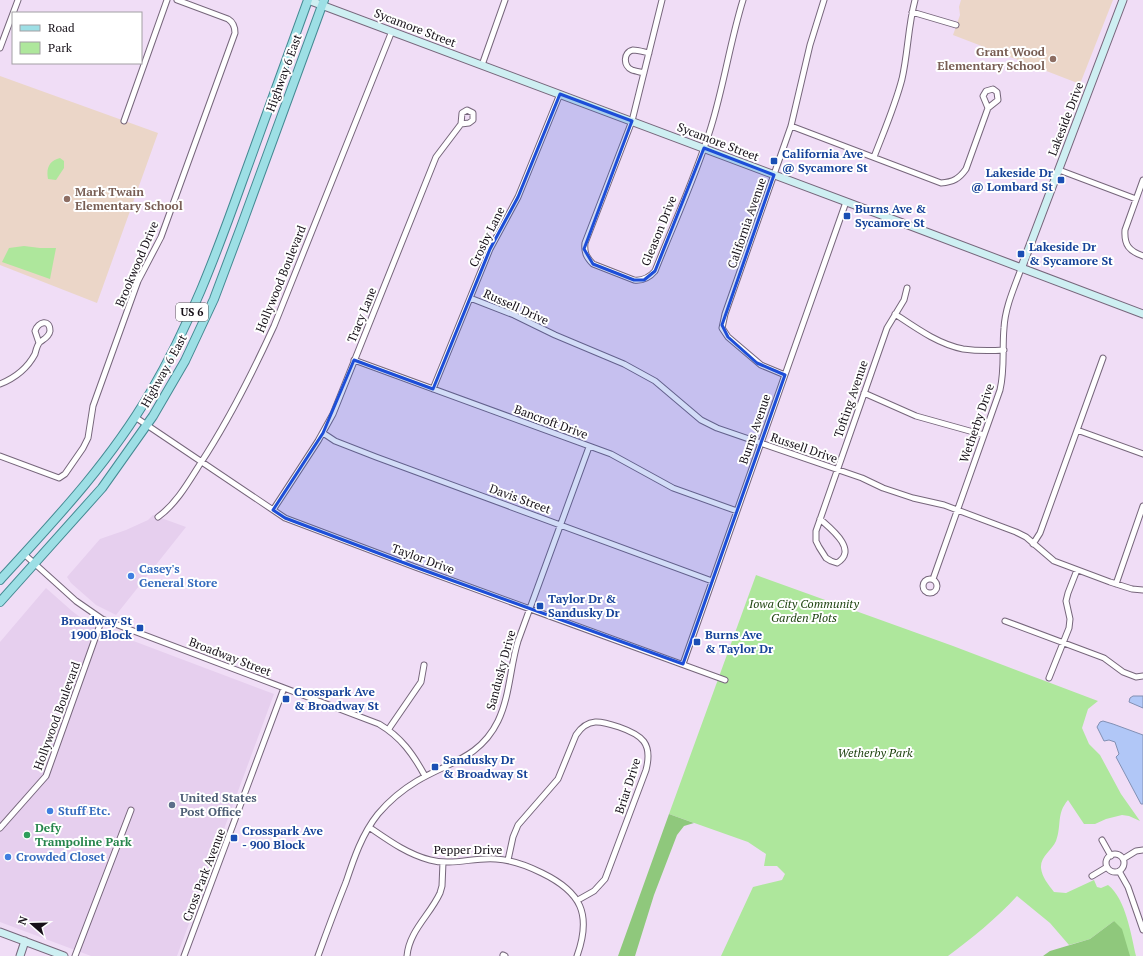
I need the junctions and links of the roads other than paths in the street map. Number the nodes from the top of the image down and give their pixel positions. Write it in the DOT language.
graph roads {
  1 [pos="18,0"];
  2 [pos="167,0"];
  3 [pos="176,0"];
  4 [pos="308,0"];
  5 [pos="505,0"];
  6 [pos="662,0"];
  7 [pos="743,0"];
  8 [pos="824,0"];
  9 [pos="915,0"];
  10 [pos="1123,0"];
  11 [pos="323,3"];
  12 [pos="13,12"];
  13 [pos="912,12"];
  14 [pos="12,15"];
  15 [pos="956,25"];
  16 [pos="392,31"];
  17 [pos="0,46"];
  18 [pos="649,53"];
  19 [pos="482,65"];
  20 [pos="644,73"];
  21 [pos="560,94"];
  22 [pos="988,108"];
  23 [pos="124,121"];
  24 [pos="632,121"];
  25 [pos="461,124"];
  26 [pos="791,126"];
  27 [pos="704,148"];
  28 [pos="874,157"];
  29 [pos="1059,170"];
  30 [pos="774,175"];
  31 [pos="1143,180"];
  32 [pos="1136,199"];
  33 [pos="846,202"];
  34 [pos="1143,256"];
  35 [pos="1021,269"];
  36 [pos="907,288"];
  37 [pos="470,298"];
  38 [pos="894,314"];
  39 [pos="1143,314"];
  40 [pos="39,343"];
  41 [pos="1004,350"];
  42 [pos="1103,358"];
  43 [pos="354,360"];
  44 [pos="785,375"];
  45 [pos="0,384"];
  46 [pos="433,389"];
  47 [pos="864,392"];
  48 [pos="135,418"];
  49 [pos="147,426"];
  50 [pos="1077,430"];
  51 [pos="323,433"];
  52 [pos="984,435"];
  53 [pos="761,443"];
  54 [pos="589,447"];
  55 [pos="1143,454"];
  56 [pos="0,456"];
  57 [pos="201,463"];
  58 [pos="837,469"];
  59 [pos="1143,506"];
  60 [pos="273,510"];
  61 [pos="958,510"];
  62 [pos="737,511"];
  63 [pos="158,517"];
  64 [pos="820,519"];
  65 [pos="561,525"];
  66 [pos="1033,544"];
  67 [pos="24,554"];
  68 [pos="36,564"];
  69 [pos="1077,570"];
  70 [pos="933,579"];
  71 [pos="0,580"];
  72 [pos="712,581"];
  73 [pos="1116,584"];
  74 [pos="1143,590"];
  75 [pos="0,602"];
  76 [pos="530,608"];
  77 [pos="102,620"];
  78 [pos="1005,622"];
  79 [pos="1064,643"];
  80 [pos="683,664"];
  81 [pos="424,665"];
  82 [pos="1143,676"];
  83 [pos="1049,678"];
  84 [pos="725,680"];
  85 [pos="284,688"];
  86 [pos="388,730"];
  87 [pos="426,776"];
  88 [pos="131,810"];
  89 [pos="368,827"];
  90 [pos="0,828"];
  91 [pos="1102,840"];
  92 [pos="1143,850"];
  93 [pos="1111,856"];
  94 [pos="1123,859"];
  95 [pos="508,860"];
  96 [pos="443,862"];
  97 [pos="1107,867"];
  98 [pos="1119,871"];
  99 [pos="1092,876"];
  100 [pos="578,900"];
  101 [pos="1143,930"];
  102 [pos="0,932"];
  103 [pos="25,941"];
  104 [pos="20,956"];
  105 [pos="64,956"];
  106 [pos="75,956"];
  107 [pos="184,956"];
  108 [pos="318,956"];
  109 [pos="406,956"];
  110 [pos="577,956"];
  1 -- 12 [label="street"];
  2 -- 23 [label="street"];
  3 -- 56 [label="street, Brookwood Drive"];
  4 -- 11 [label="street, Sycamore Street"];
  4 -- 48 [label="main road, Highway 6 East / US 6"];
  5 -- 19 [label="street"];
  6 -- 18 [label="street"];
  7 -- 27 [label="street"];
  8 -- 26 [label="street, California Avenue"];
  9 -- 13 [label="street"];
  10 -- 29 [label="street, Lakeside Drive"];
  11 -- 16 [label="street, Sycamore Street"];
  11 -- 49 [label="main road, Highway 6 East / US 6"];
  13 -- 15 [label="street"];
  13 -- 28 [label="street"];
  14 -- 17 [label="street"];
  16 -- 19 [label="street, Sycamore Street"];
  16 -- 57 [label="street, Hollywood Boulevard"];
  18 -- 20 [label="street"];
  18 -- 20 [label="street"];
  19 -- 21 [label="street, Sycamore Street"];
  20 -- 24 [label="street"];
  21 -- 24 [label="street, Sycamore Street"];
  21 -- 37 [label="street, Crosby Lane"];
  22 -- 28 [label="street"];
  24 -- 27 [label="street, Sycamore Street"];
  24 -- 27 [label="street, Gleason Drive"];
  25 -- 43 [label="street, Tracy Lane"];
  26 -- 28 [label="street"];
  26 -- 30 [label="street, California Avenue"];
  27 -- 30 [label="street, Sycamore Street"];
  29 -- 32 [label="street"];
  29 -- 35 [label="street, Lakeside Drive"];
  30 -- 33 [label="street, Sycamore Street"];
  30 -- 44 [label="street, California Avenue"];
  31 -- 32 [label="street"];
  32 -- 34 [label="street"];
  33 -- 35 [label="street, Sycamore Street"];
  33 -- 44 [label="street, Burns Avenue"];
  35 -- 39 [label="street, Sycamore Street"];
  35 -- 41 [label="street, Wetherby Drive"];
  36 -- 38 [label="street, Tofting Avenue"];
  37 -- 46 [label="street, Crosby Lane"];
  37 -- 53 [label="street, Russell Drive"];
  38 -- 41 [label="street"];
  38 -- 47 [label="street, Tofting Avenue"];
  40 -- 45 [label="street"];
  41 -- 52 [label="street, Wetherby Drive"];
  42 -- 50 [label="street"];
  43 -- 46 [label="street, Bancroft Drive"];
  43 -- 51 [label="street, Tracy Lane"];
  44 -- 53 [label="street, Burns Avenue"];
  46 -- 54 [label="street, Bancroft Drive"];
  47 -- 52 [label="street"];
  47 -- 58 [label="street, Tofting Avenue"];
  48 -- 49 [label="street, Taylor Drive"];
  48 -- 67 [label="main road, Highway 6 East / US 6"];
  49 -- 57 [label="street, Taylor Drive"];
  49 -- 68 [label="main road, Highway 6 East / US 6"];
  50 -- 55 [label="street"];
  50 -- 66 [label="street"];
  51 -- 60 [label="street, Tracy Lane"];
  51 -- 65 [label="street, Davis Street"];
  52 -- 61 [label="street, Wetherby Drive"];
  53 -- 58 [label="street, Russell Drive"];
  53 -- 62 [label="street, Burns Avenue"];
  54 -- 62 [label="street, Bancroft Drive"];
  54 -- 65 [label="street, Sandusky Drive"];
  57 -- 60 [label="street, Taylor Drive"];
  57 -- 63 [label="street, Hollywood Boulevard"];
  58 -- 61 [label="street, Russell Drive"];
  58 -- 64 [label="street, Tofting Avenue"];
  59 -- 73 [label="street"];
  60 -- 76 [label="street, Taylor Drive"];
  61 -- 66 [label="street, Russell Drive"];
  61 -- 70 [label="street, Wetherby Drive"];
  62 -- 72 [label="street, Burns Avenue"];
  64 -- 64 [label="street, Tofting Avenue"];
  65 -- 72 [label="street, Davis Street"];
  65 -- 76 [label="street, Sandusky Drive"];
  66 -- 69 [label="street, Russell Drive"];
  67 -- 68 [label="street, Broadway Street"];
  67 -- 71 [label="main road, Highway 6 East / US 6"];
  68 -- 75 [label="main road, Highway 6 East / US 6"];
  68 -- 77 [label="street, Broadway Street"];
  69 -- 73 [label="street, Russell Drive"];
  69 -- 79 [label="street"];
  72 -- 80 [label="street, Burns Avenue"];
  73 -- 74 [label="street, Russell Drive"];
  76 -- 80 [label="street, Taylor Drive"];
  76 -- 87 [label="street, Sandusky Drive"];
  77 -- 85 [label="street, Broadway Street"];
  77 -- 90 [label="street, Hollywood Boulevard"];
  78 -- 79 [label="street"];
  79 -- 82 [label="street"];
  79 -- 83 [label="street"];
  80 -- 84 [label="street, Taylor Drive"];
  81 -- 86 [label="street"];
  85 -- 86 [label="street, Broadway Street"];
  85 -- 107 [label="street, Cross Park Avenue"];
  86 -- 87 [label="street, Broadway Street"];
  87 -- 89 [label="street, Sandusky Drive"];
  88 -- 106 [label="street"];
  89 -- 96 [label="street, Pepper Drive"];
  89 -- 108 [label="street, Sandusky Drive"];
  91 -- 93 [label="street"];
  92 -- 94 [label="street"];
  93 -- 94 [label="street"];
  93 -- 97 [label="street"];
  94 -- 98 [label="street"];
  95 -- 96 [label="street, Pepper Drive"];
  95 -- 100 [label="street, Pepper Drive"];
  95 -- 100 [label="street, Briar Drive"];
  96 -- 109 [label="street"];
  97 -- 98 [label="street"];
  97 -- 99 [label="street"];
  98 -- 101 [label="street"];
  100 -- 110 [label="street, Pepper Drive"];
  102 -- 103 [label="street"];
  103 -- 104 [label="street"];
  103 -- 105 [label="street"];
}
